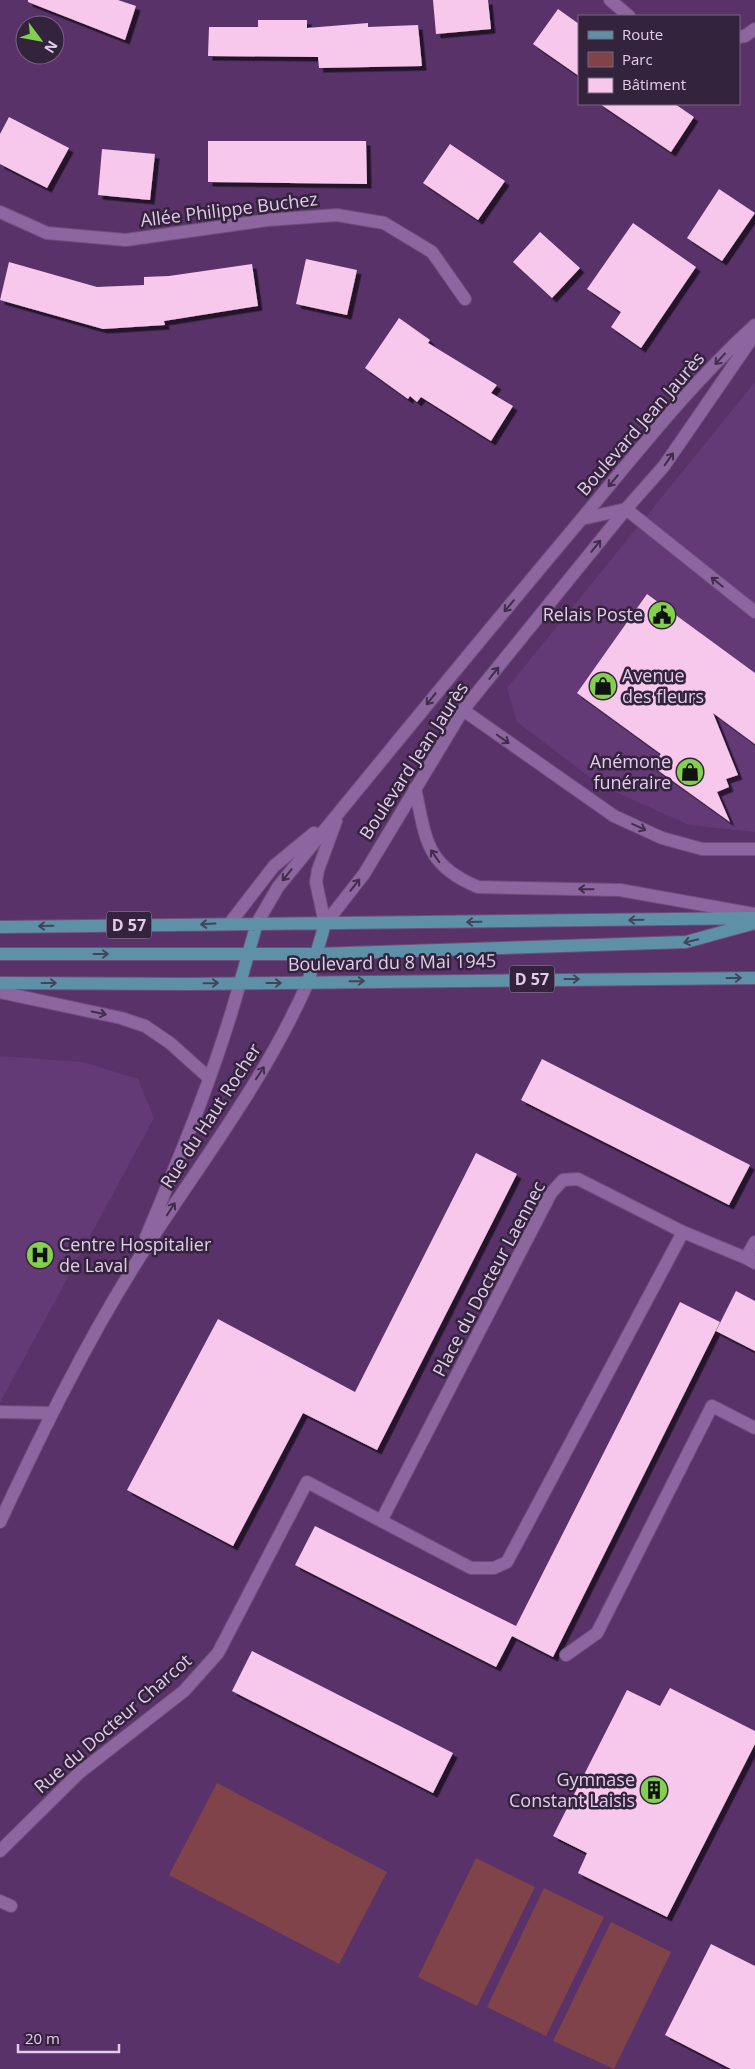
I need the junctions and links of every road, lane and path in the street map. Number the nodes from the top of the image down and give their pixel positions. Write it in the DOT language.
graph roads {
  1 [pos="610,0"];
  2 [pos="628,15"];
  3 [pos="755,29"];
  4 [pos="740,36"];
  5 [pos="0,212"];
  6 [pos="465,299"];
  7 [pos="755,325"];
  8 [pos="755,334"];
  9 [pos="626,509"];
  10 [pos="582,519"];
  11 [pos="755,612"];
  12 [pos="463,710"];
  13 [pos="415,788"];
  14 [pos="340,810"];
  15 [pos="755,849"];
  16 [pos="755,914"];
  17 [pos="755,918"];
  18 [pos="230,923"];
  19 [pos="257,923"];
  20 [pos="755,923"];
  21 [pos="325,924"];
  22 [pos="0,927"];
  23 [pos="0,954"];
  24 [pos="248,954"];
  25 [pos="317,954"];
  26 [pos="755,978"];
  27 [pos="308,982"];
  28 [pos="0,983"];
  29 [pos="240,983"];
  30 [pos="0,992"];
  31 [pos="208,1077"];
  32 [pos="683,1232"];
  33 [pos="755,1242"];
  34 [pos="751,1260"];
  35 [pos="135,1265"];
  36 [pos="0,1412"];
  37 [pos="51,1413"];
  38 [pos="755,1428"];
  39 [pos="382,1521"];
  40 [pos="0,1522"];
  41 [pos="566,1655"];
  42 [pos="0,1852"];
  1 -- 2 [label="street"];
  3 -- 4 [label="street"];
  5 -- 6 [label="street, Allée Philippe Buchez"];
  7 -- 10 [label="street, Boulevard Jean Jaurès, one-way"];
  9 -- 8 [label="street, Boulevard Jean Jaurès, one-way"];
  9 -- 10 [label="street"];
  11 -- 9 [label="street, one-way"];
  12 -- 9 [label="street, Boulevard Jean Jaurès, one-way"];
  10 -- 14 [label="street, Boulevard Jean Jaurès, one-way"];
  12 -- 13 [label="street, Boulevard Jean Jaurès"];
  12 -- 15 [label="street, one-way"];
  16 -- 13 [label="street, one-way"];
  21 -- 13 [label="street, Boulevard Jean Jaurès, one-way"];
  14 -- 18 [label="street"];
  14 -- 19 [label="street, Boulevard Jean Jaurès, one-way"];
  14 -- 21 [label="street"];
  17 -- 21 [label="main road, D 57, one-way"];
  18 -- 19 [label="main road, D 57"];
  18 -- 22 [label="main road, D 57, one-way"];
  19 -- 21 [label="main road, D 57"];
  19 -- 24 [label="main road"];
  20 -- 25 [label="main road, one-way"];
  21 -- 25 [label="main road, Boulevard Jean Jaurès"];
  23 -- 24 [label="main road, one-way"];
  24 -- 25 [label="main road"];
  24 -- 29 [label="main road"];
  25 -- 27 [label="main road, Boulevard Jean Jaurès"];
  27 -- 26 [label="main road, Boulevard du 8 Mai 1945 / D 57, one-way"];
  29 -- 27 [label="main road, Boulevard du 8 Mai 1945 / D 57, one-way"];
  35 -- 27 [label="street, Rue du Haut Rocher, one-way"];
  28 -- 29 [label="main road, Boulevard du 8 Mai 1945 / D 57, one-way"];
  29 -- 31 [label="street, Rue du Haut Rocher"];
  30 -- 31 [label="street, one-way"];
  31 -- 35 [label="street, Rue du Haut Rocher"];
  32 -- 34 [label="street, Place du Docteur Laennec"];
  32 -- 39 [label="street"];
  32 -- 39 [label="street, Place du Docteur Laennec"];
  33 -- 34 [label="street"];
  35 -- 37 [label="street, Rue du Haut Rocher"];
  36 -- 37 [label="street"];
  37 -- 40 [label="street, Rue du Haut Rocher"];
  38 -- 41 [label="street"];
  39 -- 42 [label="street, Rue du Docteur Charcot"];
}
